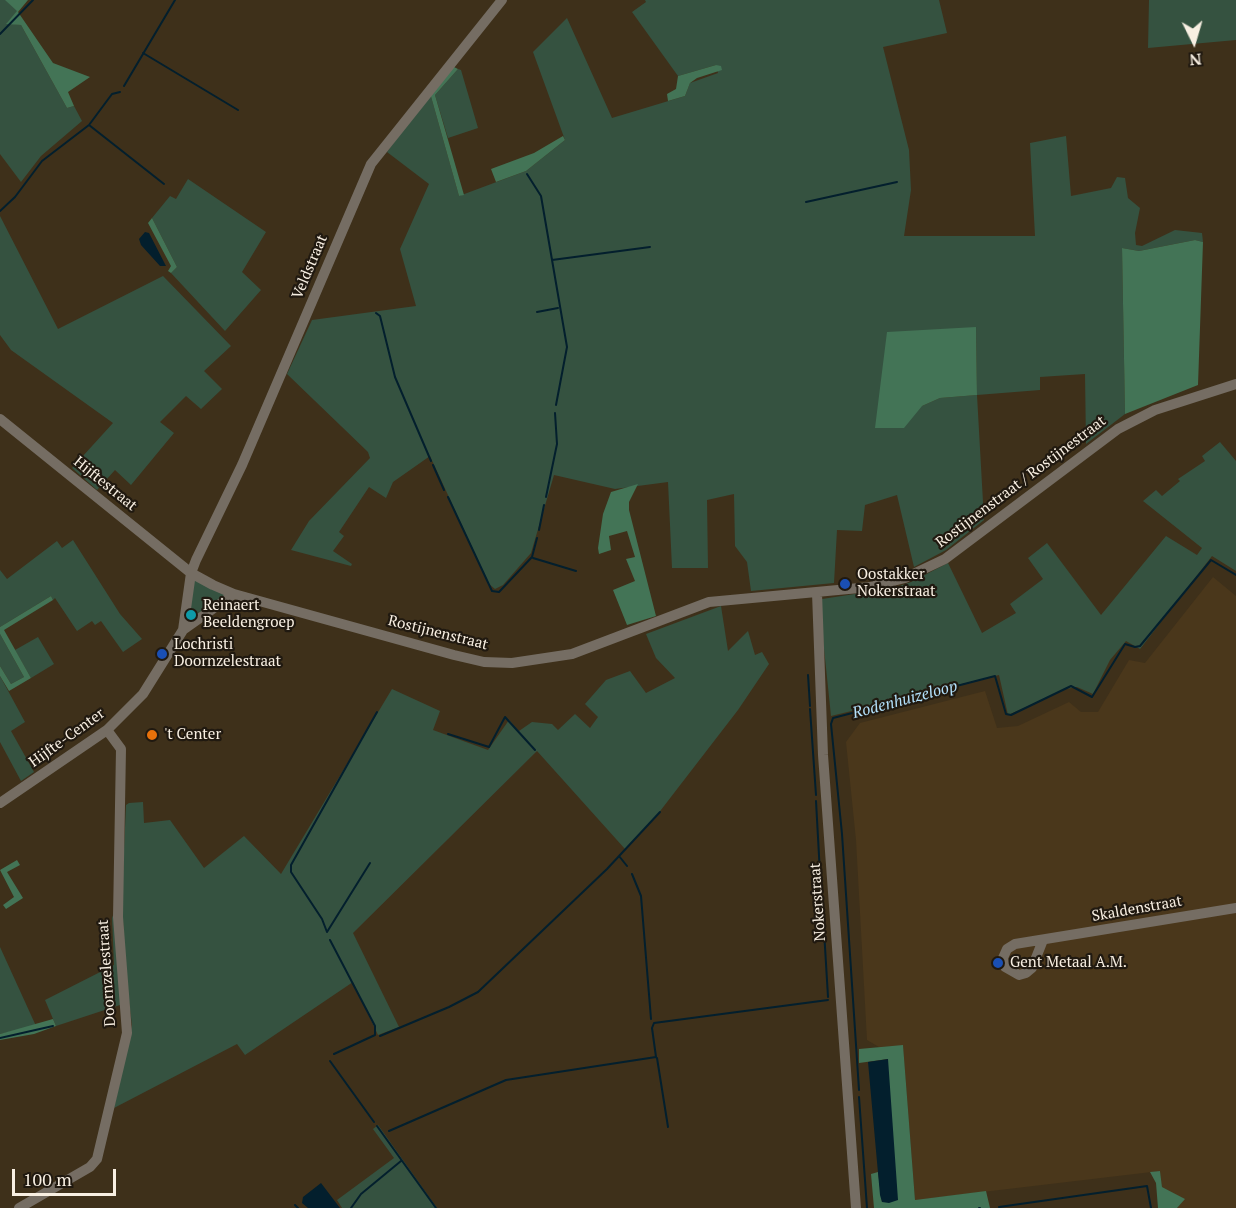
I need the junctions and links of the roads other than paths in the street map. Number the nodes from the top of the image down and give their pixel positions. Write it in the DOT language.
graph roads {
  1 [pos="502,0"];
  2 [pos="1236,384"];
  3 [pos="0,419"];
  4 [pos="190,573"];
  5 [pos="817,593"];
  6 [pos="234,594"];
  7 [pos="785,596"];
  8 [pos="183,630"];
  9 [pos="107,730"];
  10 [pos="0,803"];
  11 [pos="1236,908"];
  12 [pos="1043,940"];
  13 [pos="19,1208"];
  14 [pos="855,1208"];
  1 -- 4 [label="street, Veldstraat"];
  2 -- 5 [label="street, Rostijnenstraat / Rostijnestraat"];
  3 -- 4 [label="street, Hijftestraat"];
  4 -- 6 [label="street, Rostijnenstraat"];
  4 -- 8 [label="street, Hijfte-Center"];
  5 -- 7 [label="street, Rostijnenstraat / Rostijnestraat"];
  5 -- 14 [label="street, Nokerstraat"];
  6 -- 7 [label="street, Rostijnenstraat"];
  6 -- 8 [label="street, Hijfte-Center"];
  8 -- 9 [label="street, Hijfte-Center"];
  9 -- 10 [label="street, Hijfte-Center"];
  9 -- 13 [label="street, Doornzelestraat"];
  11 -- 12 [label="street, Skaldenstraat"];
}
